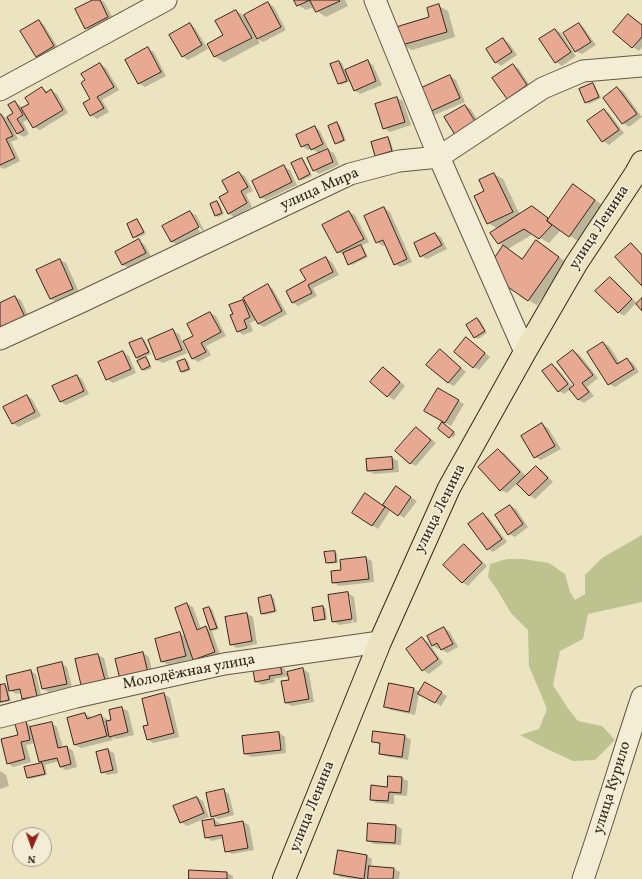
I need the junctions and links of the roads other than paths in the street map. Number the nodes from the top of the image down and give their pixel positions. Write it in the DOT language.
graph roads {
  1 [pos="166,0"];
  2 [pos="375,0"];
  3 [pos="642,66"];
  4 [pos="0,90"];
  5 [pos="439,157"];
  6 [pos="642,162"];
  7 [pos="0,339"];
  8 [pos="525,352"];
  9 [pos="380,642"];
  10 [pos="642,697"];
  11 [pos="0,717"];
  12 [pos="284,879"];
  13 [pos="583,879"];
  1 -- 4 [label="street"];
  2 -- 5 [label="street"];
  3 -- 5 [label="street, улица Мира"];
  5 -- 7 [label="street, улица Мира"];
  5 -- 8 [label="street"];
  6 -- 8 [label="main road, улица Ленина"];
  8 -- 9 [label="main road, улица Ленина"];
  9 -- 11 [label="street, Молодёжная улица"];
  9 -- 12 [label="main road, улица Ленина"];
  10 -- 13 [label="street, улица Курило"];
}
